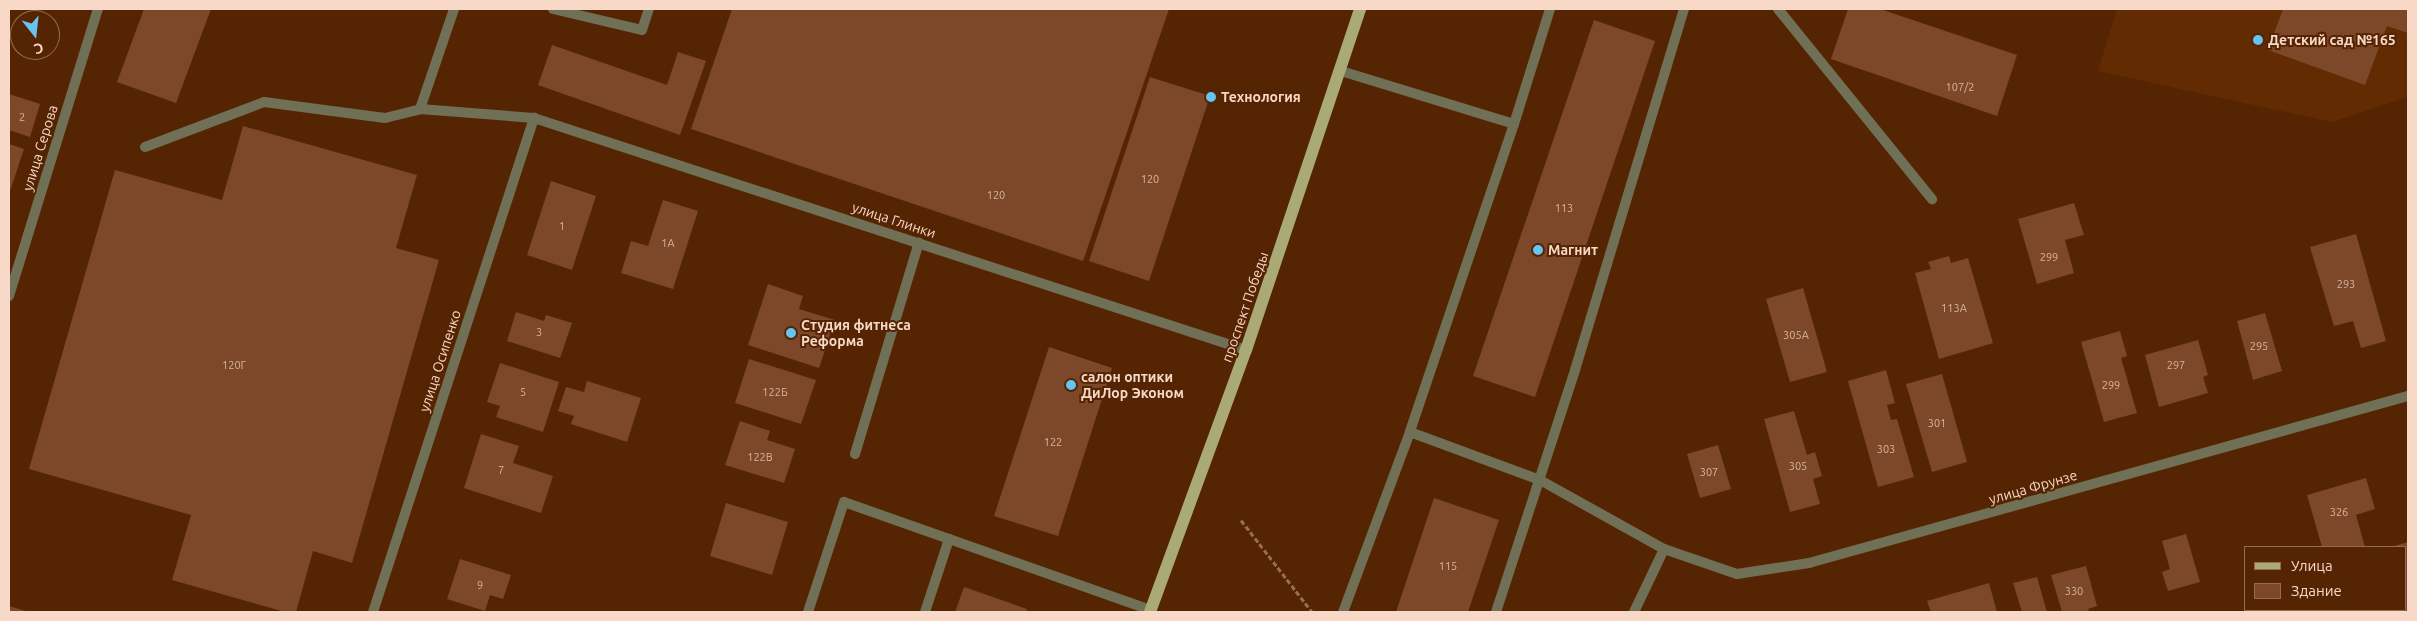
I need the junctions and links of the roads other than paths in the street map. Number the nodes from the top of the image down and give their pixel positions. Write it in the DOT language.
graph roads {
  1 [pos="98,9"];
  2 [pos="454,9"];
  3 [pos="553,9"];
  4 [pos="648,9"];
  5 [pos="1360,9"];
  6 [pos="1550,9"];
  7 [pos="1684,9"];
  8 [pos="1778,9"];
  9 [pos="1341,71"];
  10 [pos="420,109"];
  11 [pos="534,118"];
  12 [pos="1514,124"];
  13 [pos="145,147"];
  14 [pos="1932,199"];
  15 [pos="919,242"];
  16 [pos="9,296"];
  17 [pos="1246,350"];
  18 [pos="2408,396"];
  19 [pos="1410,432"];
  20 [pos="855,454"];
  21 [pos="1540,480"];
  22 [pos="950,539"];
  23 [pos="1664,548"];
  24 [pos="1151,611"];
  25 [pos="373,612"];
  26 [pos="808,612"];
  27 [pos="925,612"];
  28 [pos="1343,612"];
  29 [pos="1496,612"];
  30 [pos="1634,612"];
  1 -- 16 [label="street, улица Серова"];
  2 -- 10 [label="street"];
  3 -- 4 [label="street"];
  5 -- 9 [label="main road, проспект Победы"];
  6 -- 12 [label="street"];
  7 -- 21 [label="street"];
  8 -- 14 [label="street"];
  9 -- 12 [label="street"];
  9 -- 17 [label="main road, проспект Победы"];
  10 -- 11 [label="street, улица Глинки"];
  10 -- 13 [label="street, улица Глинки"];
  11 -- 15 [label="street, улица Глинки"];
  11 -- 25 [label="street, улица Осипенко"];
  12 -- 19 [label="street"];
  15 -- 17 [label="street, улица Глинки"];
  15 -- 20 [label="street"];
  17 -- 24 [label="main road, проспект Победы"];
  18 -- 23 [label="street, улица Фрунзе"];
  19 -- 21 [label="street, улица Фрунзе"];
  19 -- 28 [label="street"];
  21 -- 23 [label="street, улица Фрунзе"];
  21 -- 29 [label="street"];
  22 -- 24 [label="street"];
  22 -- 26 [label="street"];
  22 -- 27 [label="street"];
  23 -- 30 [label="street"];
}
